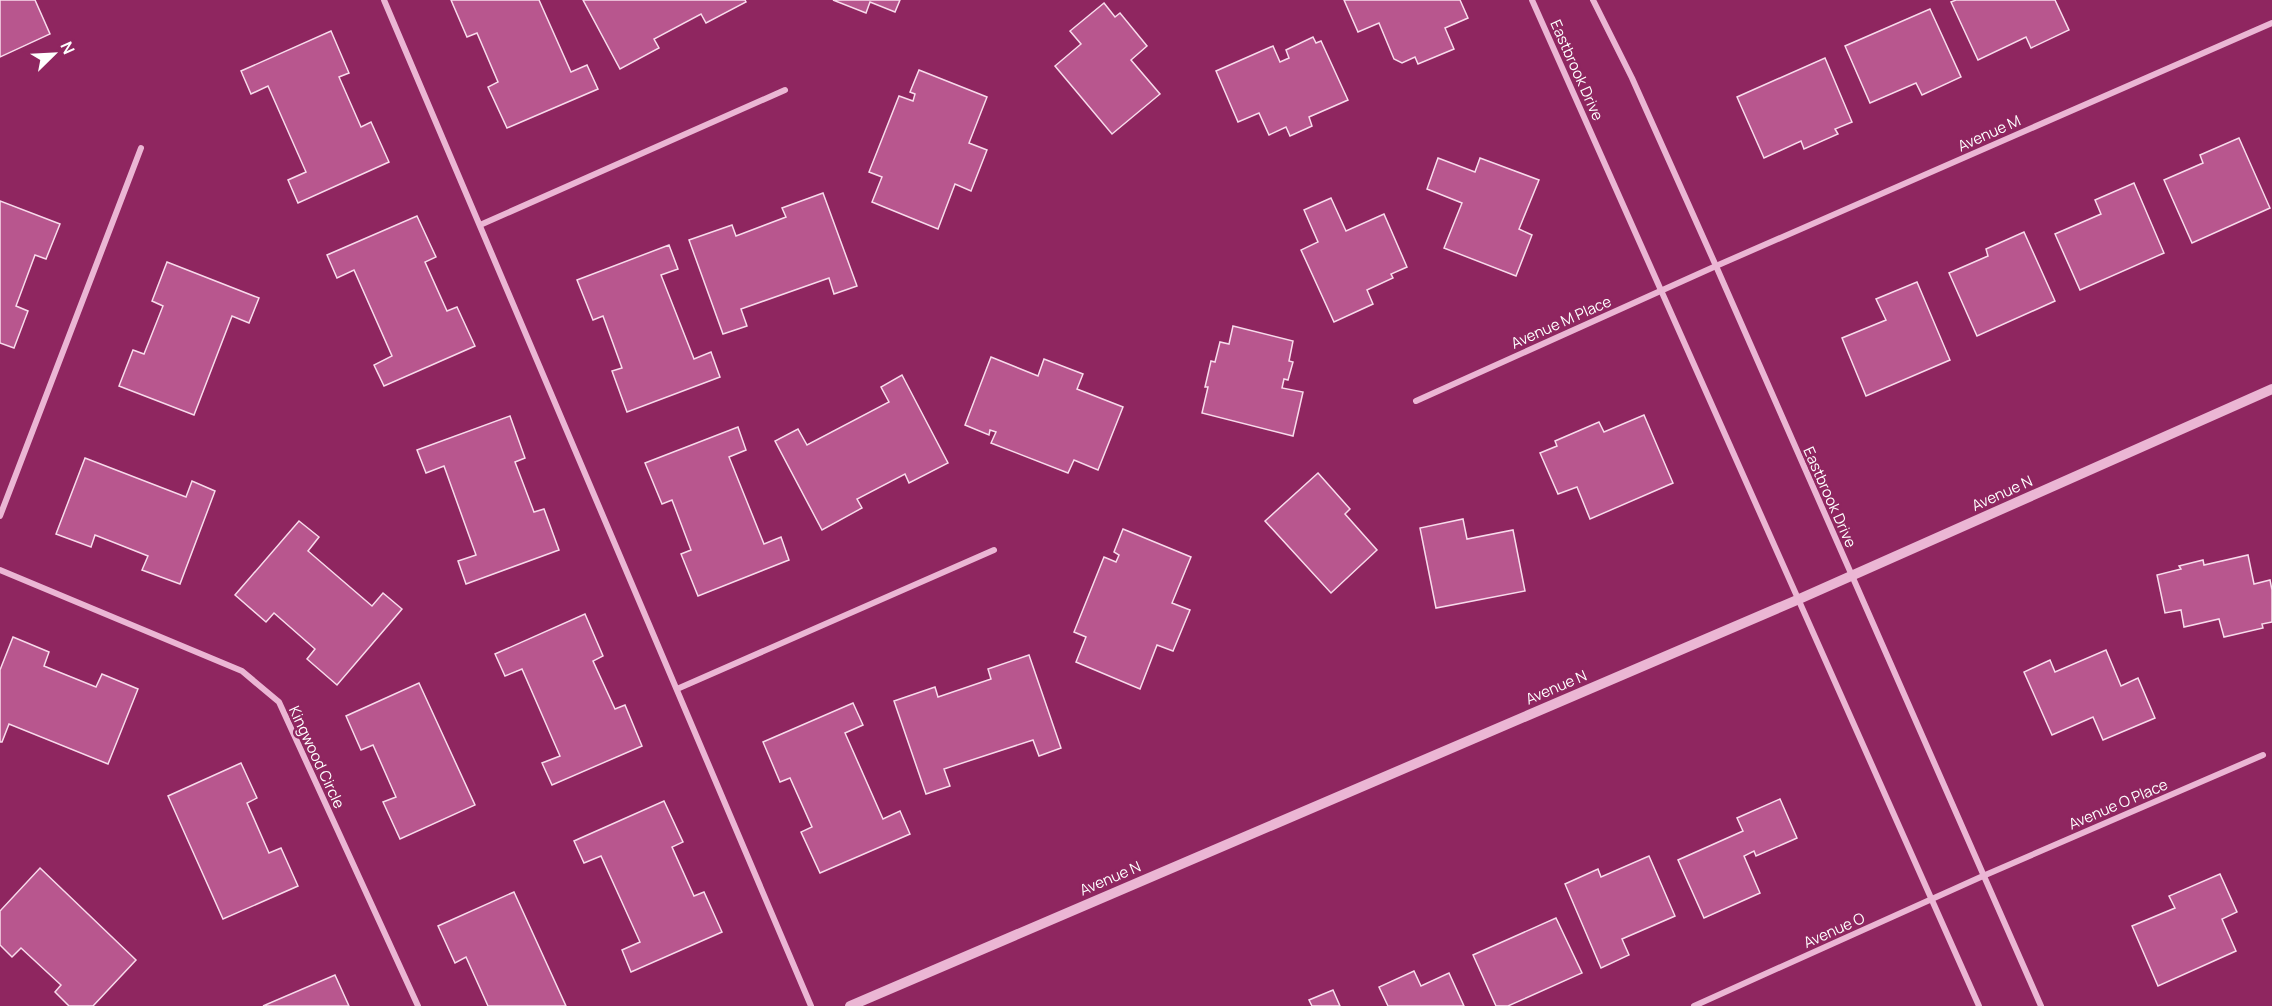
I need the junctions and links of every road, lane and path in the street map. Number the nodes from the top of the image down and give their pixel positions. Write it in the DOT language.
graph roads {
  1 [pos="384,0"];
  2 [pos="1532,0"];
  3 [pos="1593,0"];
  4 [pos="2272,23"];
  5 [pos="785,90"];
  6 [pos="141,148"];
  7 [pos="480,225"];
  8 [pos="1716,266"];
  9 [pos="1661,291"];
  10 [pos="2272,389"];
  11 [pos="1416,401"];
  12 [pos="0,516"];
  13 [pos="994,550"];
  14 [pos="0,570"];
  15 [pos="1851,576"];
  16 [pos="1797,600"];
  17 [pos="676,689"];
  18 [pos="2263,754"];
  19 [pos="1983,876"];
  20 [pos="1932,899"];
  21 [pos="418,1006"];
  22 [pos="811,1006"];
  23 [pos="850,1006"];
  24 [pos="1694,1006"];
  25 [pos="1979,1006"];
  26 [pos="2041,1006"];
  1 -- 7 [label="street"];
  2 -- 9 [label="street, Eastbrook Drive"];
  3 -- 8 [label="street, Eastbrook Drive"];
  4 -- 8 [label="street, Avenue M"];
  5 -- 7 [label="street"];
  6 -- 12 [label="street"];
  7 -- 17 [label="street"];
  8 -- 9 [label="street, Avenue M Place"];
  8 -- 15 [label="street, Eastbrook Drive"];
  9 -- 11 [label="street, Avenue M Place"];
  9 -- 16 [label="street, Eastbrook Drive"];
  10 -- 15 [label="street, Avenue N"];
  13 -- 17 [label="street"];
  14 -- 21 [label="street, Kingwood Circle"];
  15 -- 16 [label="street, Avenue N"];
  15 -- 19 [label="street, Eastbrook Drive"];
  16 -- 20 [label="street, Eastbrook Drive"];
  16 -- 23 [label="street, Avenue N"];
  17 -- 22 [label="street"];
  18 -- 19 [label="street, Avenue O Place"];
  19 -- 20 [label="street, Avenue O"];
  19 -- 26 [label="street, Eastbrook Drive"];
  20 -- 24 [label="street, Avenue O"];
  20 -- 25 [label="street, Eastbrook Drive"];
}
